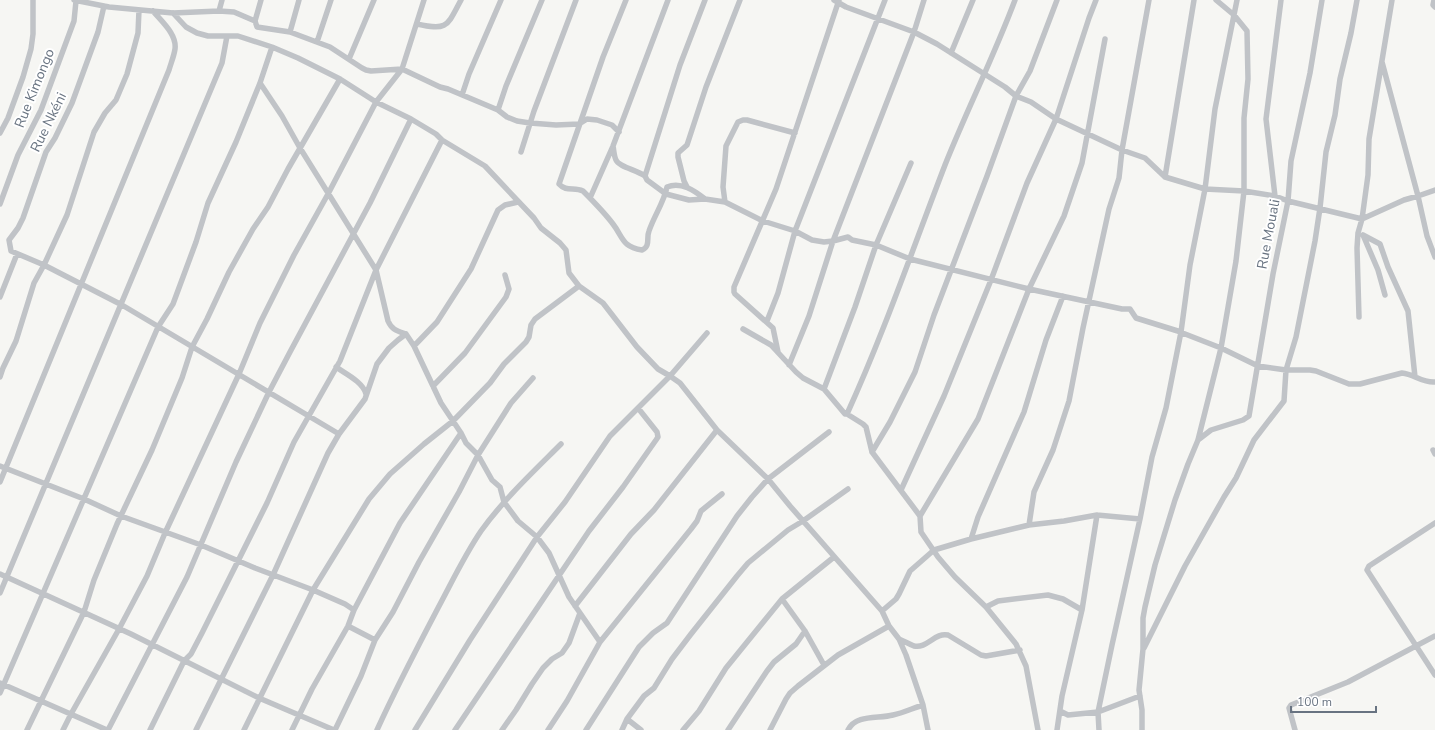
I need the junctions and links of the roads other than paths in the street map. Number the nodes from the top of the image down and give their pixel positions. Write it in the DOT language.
graph roads {
  1 [pos="33,0"];
  2 [pos="74,0"];
  3 [pos="108,0"];
  4 [pos="222,0"];
  5 [pos="261,0"];
  6 [pos="299,0"];
  7 [pos="331,0"];
  8 [pos="374,0"];
  9 [pos="424,0"];
  10 [pos="461,0"];
  11 [pos="501,0"];
  12 [pos="542,0"];
  13 [pos="576,0"];
  14 [pos="626,0"];
  15 [pos="668,0"];
  16 [pos="705,0"];
  17 [pos="740,0"];
  18 [pos="885,0"];
  19 [pos="924,0"];
  20 [pos="973,0"];
  21 [pos="1015,0"];
  22 [pos="1057,0"];
  23 [pos="1096,0"];
  24 [pos="1149,0"];
  25 [pos="1194,0"];
  26 [pos="1216,0"];
  27 [pos="1237,0"];
  28 [pos="1281,0"];
  29 [pos="1322,0"];
  30 [pos="1357,0"];
  31 [pos="1392,0"];
  32 [pos="1434,0"];
  33 [pos="837,1"];
  34 [pos="106,6"];
  35 [pos="1435,7"];
  36 [pos="139,10"];
  37 [pos="153,11"];
  38 [pos="219,12"];
  39 [pos="173,13"];
  40 [pos="1234,15"];
  41 [pos="878,20"];
  42 [pos="255,21"];
  43 [pos="417,24"];
  44 [pos="290,32"];
  45 [pos="914,32"];
  46 [pos="227,36"];
  47 [pos="1104,39"];
  48 [pos="316,42"];
  49 [pos="272,47"];
  50 [pos="951,53"];
  51 [pos="349,59"];
  52 [pos="1381,60"];
  53 [pos="402,69"];
  54 [pos="984,75"];
  55 [pos="340,80"];
  56 [pos="260,83"];
  57 [pos="462,95"];
  58 [pos="1016,96"];
  59 [pos="376,102"];
  60 [pos="498,110"];
  61 [pos="1056,119"];
  62 [pos="411,120"];
  63 [pos="530,123"];
  64 [pos="579,124"];
  65 [pos="619,132"];
  66 [pos="0,133"];
  67 [pos="795,133"];
  68 [pos="1087,134"];
  69 [pos="442,140"];
  70 [pos="613,146"];
  71 [pos="300,148"];
  72 [pos="1122,150"];
  73 [pos="520,152"];
  74 [pos="911,163"];
  75 [pos="645,176"];
  76 [pos="1165,177"];
  77 [pos="687,187"];
  78 [pos="1205,189"];
  79 [pos="1435,190"];
  80 [pos="1244,191"];
  81 [pos="328,194"];
  82 [pos="666,194"];
  83 [pos="1275,196"];
  84 [pos="1418,196"];
  85 [pos="590,198"];
  86 [pos="706,199"];
  87 [pos="1288,201"];
  88 [pos="518,202"];
  89 [pos="725,202"];
  90 [pos="0,204"];
  91 [pos="1320,208"];
  92 [pos="1362,219"];
  93 [pos="763,220"];
  94 [pos="795,230"];
  95 [pos="354,234"];
  96 [pos="1361,234"];
  97 [pos="833,241"];
  98 [pos="876,245"];
  99 [pos="17,254"];
  100 [pos="1435,258"];
  101 [pos="910,259"];
  102 [pos="44,265"];
  103 [pos="376,270"];
  104 [pos="952,270"];
  105 [pos="505,275"];
  106 [pos="991,280"];
  107 [pos="82,284"];
  108 [pos="579,286"];
  109 [pos="1028,289"];
  110 [pos="1385,295"];
  111 [pos="1063,296"];
  112 [pos="0,297"];
  113 [pos="1088,302"];
  114 [pos="122,305"];
  115 [pos="1359,317"];
  116 [pos="767,321"];
  117 [pos="158,327"];
  118 [pos="743,330"];
  119 [pos="1180,332"];
  120 [pos="707,333"];
  121 [pos="406,334"];
  122 [pos="414,346"];
  123 [pos="192,347"];
  124 [pos="1221,348"];
  125 [pos="778,352"];
  126 [pos="789,365"];
  127 [pos="1258,366"];
  128 [pos="336,367"];
  129 [pos="1286,370"];
  130 [pos="239,374"];
  131 [pos="670,376"];
  132 [pos="0,377"];
  133 [pos="1415,377"];
  134 [pos="532,378"];
  135 [pos="1435,382"];
  136 [pos="433,386"];
  137 [pos="824,389"];
  138 [pos="269,392"];
  139 [pos="366,395"];
  140 [pos="638,408"];
  141 [pos="847,414"];
  142 [pos="309,416"];
  143 [pos="453,421"];
  144 [pos="717,430"];
  145 [pos="829,432"];
  146 [pos="461,433"];
  147 [pos="339,434"];
  148 [pos="1198,440"];
  149 [pos="561,444"];
  150 [pos="872,452"];
  151 [pos="478,455"];
  152 [pos="3,467"];
  153 [pos="768,479"];
  154 [pos="0,482"];
  155 [pos="46,485"];
  156 [pos="848,490"];
  157 [pos="901,490"];
  158 [pos="722,494"];
  159 [pos="84,499"];
  160 [pos="504,502"];
  161 [pos="1097,515"];
  162 [pos="121,516"];
  163 [pos="920,516"];
  164 [pos="1140,519"];
  165 [pos="803,521"];
  166 [pos="1435,523"];
  167 [pos="1029,525"];
  168 [pos="165,532"];
  169 [pos="537,537"];
  170 [pos="971,539"];
  171 [pos="201,545"];
  172 [pos="934,550"];
  173 [pos="834,557"];
  174 [pos="238,561"];
  175 [pos="0,574"];
  176 [pos="273,575"];
  177 [pos="559,576"];
  178 [pos="7,577"];
  179 [pos="313,590"];
  180 [pos="0,593"];
  181 [pos="43,594"];
  182 [pos="782,599"];
  183 [pos="575,606"];
  184 [pos="986,607"];
  185 [pos="354,610"];
  186 [pos="1082,610"];
  187 [pos="882,611"];
  188 [pos="84,612"];
  189 [pos="580,613"];
  190 [pos="348,626"];
  191 [pos="889,626"];
  192 [pos="119,630"];
  193 [pos="805,631"];
  194 [pos="1435,636"];
  195 [pos="899,639"];
  196 [pos="375,640"];
  197 [pos="600,642"];
  198 [pos="153,645"];
  199 [pos="1416,646"];
  200 [pos="1143,649"];
  201 [pos="1020,650"];
  202 [pos="184,661"];
  203 [pos="824,665"];
  204 [pos="1435,675"];
  205 [pos="221,680"];
  206 [pos="2,683"];
  207 [pos="0,693"];
  208 [pos="1140,696"];
  209 [pos="259,698"];
  210 [pos="42,701"];
  211 [pos="923,705"];
  212 [pos="1060,711"];
  213 [pos="1098,712"];
  214 [pos="71,714"];
  215 [pos="300,715"];
  216 [pos="627,719"];
  217 [pos="27,730"];
  218 [pos="63,730"];
  219 [pos="108,730"];
  220 [pos="150,730"];
  221 [pos="196,730"];
  222 [pos="244,730"];
  223 [pos="292,730"];
  224 [pos="334,730"];
  225 [pos="377,730"];
  226 [pos="415,730"];
  227 [pos="455,730"];
  228 [pos="502,730"];
  229 [pos="548,730"];
  230 [pos="586,730"];
  231 [pos="622,730"];
  232 [pos="641,730"];
  233 [pos="683,730"];
  234 [pos="728,730"];
  235 [pos="770,730"];
  236 [pos="848,730"];
  237 [pos="928,730"];
  238 [pos="1038,730"];
  239 [pos="1057,730"];
  240 [pos="1099,730"];
  241 [pos="1142,730"];
  242 [pos="1295,730"];
  1 -- 66 [label="street"];
  2 -- 34 [label="street"];
  2 -- 90 [label="street, Rue Kimongo"];
  3 -- 34 [label="street, Rue Nkéni"];
  4 -- 38 [label="street"];
  5 -- 42 [label="street"];
  6 -- 44 [label="street"];
  7 -- 48 [label="street"];
  8 -- 51 [label="street"];
  9 -- 43 [label="street"];
  10 -- 43 [label="street"];
  11 -- 57 [label="street"];
  12 -- 60 [label="street"];
  13 -- 63 [label="street"];
  14 -- 64 [label="street"];
  15 -- 65 [label="street"];
  16 -- 75 [label="street"];
  17 -- 77 [label="street"];
  18 -- 41 [label="street"];
  19 -- 45 [label="street"];
  20 -- 50 [label="street"];
  21 -- 54 [label="street"];
  22 -- 58 [label="street"];
  23 -- 61 [label="street"];
  24 -- 72 [label="street"];
  25 -- 76 [label="street"];
  26 -- 40 [label="street"];
  27 -- 40 [label="street"];
  28 -- 83 [label="street"];
  29 -- 87 [label="street, Rue Mouali"];
  30 -- 91 [label="street"];
  31 -- 52 [label="street"];
  32 -- 35 [label="street"];
  33 -- 41 [label="street"];
  33 -- 67 [label="street"];
  34 -- 36 [label="street"];
  34 -- 99 [label="street, Rue Nkéni"];
  36 -- 37 [label="street"];
  36 -- 102 [label="street"];
  37 -- 39 [label="street"];
  37 -- 107 [label="street"];
  38 -- 39 [label="street"];
  38 -- 42 [label="street"];
  39 -- 46 [label="street"];
  40 -- 78 [label="street"];
  40 -- 80 [label="street"];
  41 -- 45 [label="street"];
  41 -- 94 [label="street"];
  42 -- 44 [label="street"];
  43 -- 53 [label="street"];
  44 -- 48 [label="street"];
  45 -- 50 [label="street"];
  45 -- 97 [label="street"];
  46 -- 49 [label="street"];
  46 -- 114 [label="street"];
  47 -- 68 [label="street"];
  48 -- 51 [label="street"];
  49 -- 55 [label="street"];
  49 -- 56 [label="street"];
  50 -- 54 [label="street"];
  51 -- 53 [label="street"];
  52 -- 84 [label="street"];
  52 -- 92 [label="street"];
  53 -- 57 [label="street"];
  53 -- 59 [label="street"];
  54 -- 58 [label="street"];
  54 -- 101 [label="street"];
  55 -- 59 [label="street"];
  55 -- 71 [label="street"];
  56 -- 71 [label="street"];
  56 -- 117 [label="street"];
  57 -- 60 [label="street"];
  58 -- 61 [label="street"];
  58 -- 104 [label="street"];
  59 -- 62 [label="street"];
  59 -- 81 [label="street"];
  60 -- 63 [label="street"];
  61 -- 68 [label="street"];
  61 -- 106 [label="street"];
  62 -- 69 [label="street"];
  62 -- 95 [label="street"];
  63 -- 64 [label="street"];
  63 -- 73 [label="street"];
  64 -- 65 [label="street"];
  64 -- 85 [label="street"];
  65 -- 70 [label="street"];
  67 -- 89 [label="street"];
  67 -- 93 [label="street"];
  68 -- 72 [label="street"];
  68 -- 109 [label="street"];
  69 -- 88 [label="street"];
  69 -- 103 [label="street"];
  70 -- 75 [label="street"];
  70 -- 85 [label="street"];
  71 -- 81 [label="street"];
  71 -- 123 [label="street"];
  72 -- 76 [label="street"];
  72 -- 113 [label="street"];
  74 -- 98 [label="street"];
  75 -- 82 [label="street"];
  76 -- 78 [label="street"];
  77 -- 82 [label="street"];
  77 -- 86 [label="street"];
  78 -- 80 [label="street"];
  78 -- 119 [label="street"];
  79 -- 84 [label="street"];
  80 -- 83 [label="street"];
  80 -- 124 [label="street"];
  81 -- 95 [label="street"];
  81 -- 130 [label="street"];
  82 -- 85 [label="street"];
  82 -- 86 [label="street"];
  83 -- 87 [label="street"];
  84 -- 92 [label="street"];
  84 -- 100 [label="street"];
  86 -- 89 [label="street"];
  87 -- 91 [label="street"];
  87 -- 127 [label="street, Rue Mouali"];
  88 -- 108 [label="street"];
  88 -- 122 [label="street"];
  89 -- 93 [label="street"];
  91 -- 92 [label="street"];
  91 -- 129 [label="street"];
  92 -- 96 [label="street"];
  93 -- 94 [label="street"];
  93 -- 116 [label="street"];
  94 -- 97 [label="street"];
  94 -- 116 [label="street"];
  95 -- 103 [label="street"];
  95 -- 138 [label="street"];
  96 -- 110 [label="street"];
  96 -- 115 [label="street"];
  96 -- 133 [label="street"];
  97 -- 98 [label="street"];
  97 -- 126 [label="street"];
  98 -- 101 [label="street"];
  98 -- 137 [label="street"];
  99 -- 102 [label="street"];
  99 -- 112 [label="street"];
  101 -- 104 [label="street"];
  101 -- 141 [label="street"];
  102 -- 107 [label="street"];
  102 -- 132 [label="street"];
  103 -- 121 [label="street"];
  103 -- 128 [label="street"];
  104 -- 106 [label="street"];
  104 -- 150 [label="street"];
  105 -- 136 [label="street"];
  106 -- 109 [label="street"];
  106 -- 157 [label="street"];
  107 -- 114 [label="street"];
  107 -- 152 [label="street"];
  108 -- 131 [label="street"];
  108 -- 143 [label="street"];
  109 -- 111 [label="street"];
  109 -- 163 [label="street"];
  111 -- 113 [label="street"];
  111 -- 170 [label="street"];
  113 -- 119 [label="street"];
  113 -- 167 [label="street"];
  114 -- 117 [label="street"];
  114 -- 155 [label="street"];
  116 -- 125 [label="street"];
  117 -- 123 [label="street"];
  117 -- 159 [label="street"];
  118 -- 125 [label="street"];
  119 -- 124 [label="street"];
  119 -- 164 [label="street"];
  120 -- 131 [label="street"];
  121 -- 122 [label="street"];
  121 -- 139 [label="street"];
  122 -- 136 [label="street"];
  123 -- 130 [label="street"];
  123 -- 162 [label="street"];
  124 -- 127 [label="street"];
  124 -- 148 [label="street"];
  125 -- 126 [label="street"];
  126 -- 137 [label="street"];
  127 -- 129 [label="street"];
  127 -- 148 [label="street, Rue Mouali"];
  128 -- 139 [label="street"];
  128 -- 142 [label="street"];
  129 -- 133 [label="street"];
  129 -- 200 [label="street"];
  130 -- 138 [label="street"];
  130 -- 168 [label="street"];
  131 -- 140 [label="street"];
  131 -- 144 [label="street"];
  133 -- 135 [label="street"];
  134 -- 151 [label="street"];
  136 -- 143 [label="street"];
  137 -- 141 [label="street"];
  138 -- 142 [label="street"];
  138 -- 171 [label="street"];
  139 -- 147 [label="street"];
  140 -- 169 [label="street"];
  140 -- 177 [label="street"];
  141 -- 150 [label="street"];
  142 -- 147 [label="street"];
  142 -- 174 [label="street"];
  143 -- 146 [label="street"];
  143 -- 179 [label="street"];
  144 -- 153 [label="street"];
  144 -- 183 [label="street"];
  145 -- 153 [label="street"];
  146 -- 151 [label="street"];
  146 -- 185 [label="street"];
  147 -- 176 [label="street"];
  148 -- 200 [label="street"];
  149 -- 160 [label="street"];
  150 -- 157 [label="street"];
  151 -- 160 [label="street"];
  151 -- 196 [label="street"];
  152 -- 154 [label="street"];
  152 -- 155 [label="street"];
  153 -- 165 [label="street"];
  153 -- 230 [label="street"];
  155 -- 159 [label="street"];
  155 -- 178 [label="street"];
  156 -- 165 [label="street"];
  157 -- 163 [label="street"];
  158 -- 197 [label="street"];
  159 -- 162 [label="street"];
  159 -- 181 [label="street"];
  160 -- 169 [label="street"];
  160 -- 225 [label="street"];
  161 -- 164 [label="street"];
  161 -- 167 [label="street"];
  161 -- 186 [label="street"];
  162 -- 168 [label="street"];
  162 -- 188 [label="street"];
  163 -- 172 [label="street"];
  164 -- 213 [label="street"];
  165 -- 173 [label="street"];
  165 -- 216 [label="street"];
  166 -- 199 [label="street"];
  167 -- 170 [label="street"];
  168 -- 171 [label="street"];
  168 -- 192 [label="street"];
  169 -- 177 [label="street"];
  169 -- 226 [label="street"];
  170 -- 172 [label="street"];
  171 -- 174 [label="street"];
  171 -- 198 [label="street"];
  172 -- 184 [label="street"];
  172 -- 187 [label="street"];
  173 -- 182 [label="street"];
  173 -- 187 [label="street"];
  174 -- 176 [label="street"];
  174 -- 202 [label="street"];
  175 -- 178 [label="street"];
  176 -- 179 [label="street"];
  176 -- 205 [label="street"];
  177 -- 183 [label="street"];
  177 -- 227 [label="street"];
  178 -- 180 [label="street"];
  178 -- 181 [label="street"];
  179 -- 185 [label="street"];
  179 -- 209 [label="street"];
  181 -- 188 [label="street"];
  181 -- 206 [label="street"];
  182 -- 193 [label="street"];
  182 -- 233 [label="street"];
  183 -- 189 [label="street"];
  184 -- 186 [label="street"];
  184 -- 201 [label="street"];
  185 -- 190 [label="street"];
  186 -- 212 [label="street"];
  187 -- 191 [label="street"];
  188 -- 192 [label="street"];
  188 -- 210 [label="street"];
  189 -- 197 [label="street"];
  189 -- 228 [label="street"];
  190 -- 196 [label="street"];
  190 -- 215 [label="street"];
  191 -- 195 [label="street"];
  191 -- 203 [label="street"];
  192 -- 198 [label="street"];
  192 -- 214 [label="street"];
  193 -- 203 [label="street"];
  193 -- 234 [label="street"];
  194 -- 199 [label="street"];
  195 -- 201 [label="street"];
  195 -- 211 [label="street"];
  196 -- 224 [label="street"];
  197 -- 229 [label="street"];
  198 -- 202 [label="street"];
  198 -- 219 [label="street"];
  199 -- 204 [label="street"];
  199 -- 242 [label="street"];
  200 -- 208 [label="street"];
  201 -- 238 [label="street"];
  202 -- 205 [label="street"];
  202 -- 220 [label="street"];
  203 -- 235 [label="street"];
  205 -- 209 [label="street"];
  205 -- 221 [label="street"];
  206 -- 207 [label="street"];
  206 -- 210 [label="street"];
  208 -- 213 [label="street"];
  208 -- 241 [label="street"];
  209 -- 215 [label="street"];
  209 -- 222 [label="street"];
  210 -- 214 [label="street"];
  210 -- 217 [label="street"];
  211 -- 236 [label="street"];
  211 -- 237 [label="street"];
  212 -- 213 [label="street"];
  212 -- 239 [label="street"];
  213 -- 240 [label="street"];
  214 -- 218 [label="street"];
  214 -- 219 [label="street"];
  215 -- 223 [label="street"];
  215 -- 224 [label="street"];
  216 -- 231 [label="street"];
  216 -- 232 [label="street"];
}
